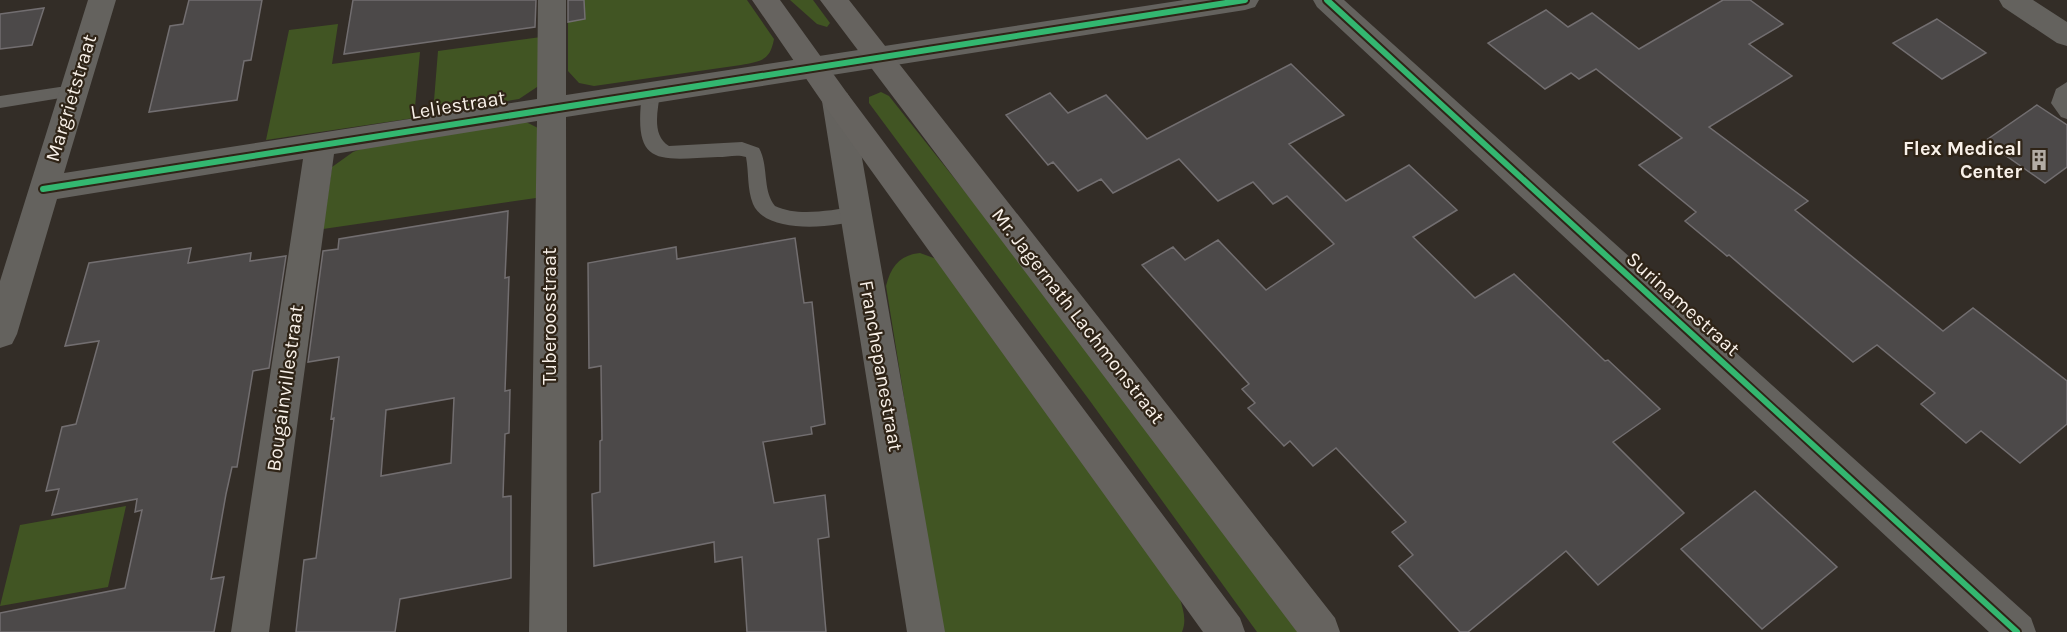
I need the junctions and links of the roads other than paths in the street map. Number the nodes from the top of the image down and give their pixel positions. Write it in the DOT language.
graph roads {
  1 [pos="102,0"];
  2 [pos="552,0"];
  3 [pos="766,0"];
  4 [pos="834,0"];
  5 [pos="1245,0"];
  6 [pos="1327,0"];
  7 [pos="2013,0"];
  8 [pos="2067,36"];
  9 [pos="880,59"];
  10 [pos="815,68"];
  11 [pos="2067,88"];
  12 [pos="73,91"];
  13 [pos="651,93"];
  14 [pos="837,101"];
  15 [pos="0,102"];
  16 [pos="550,108"];
  17 [pos="2067,112"];
  18 [pos="320,144"];
  19 [pos="43,189"];
  20 [pos="855,214"];
  21 [pos="0,334"];
  22 [pos="250,632"];
  23 [pos="548,632"];
  24 [pos="926,632"];
  25 [pos="1226,632"];
  26 [pos="1321,632"];
  27 [pos="2017,632"];
  1 -- 12 [label="street, Margrietstraat"];
  2 -- 16 [label="street, Tuberoosstraat"];
  3 -- 10 [label="main road"];
  4 -- 9 [label="main road, Mr. Jagernath Lachmonstraat"];
  5 -- 9 [label="street, Leliestraat"];
  6 -- 27 [label="street, Surinamestraat"];
  7 -- 8 [label="street"];
  9 -- 10 [label="street, Leliestraat"];
  9 -- 26 [label="main road, Mr. Jagernath Lachmonstraat"];
  10 -- 13 [label="street, Leliestraat"];
  10 -- 14 [label="main road"];
  11 -- 17 [label="lane"];
  12 -- 15 [label="lane"];
  12 -- 19 [label="street, Margrietstraat"];
  13 -- 16 [label="street, Leliestraat"];
  13 -- 20 [label="lane"];
  14 -- 20 [label="street, Franchepanestraat"];
  14 -- 25 [label="main road"];
  16 -- 18 [label="street, Leliestraat"];
  16 -- 23 [label="street, Tuberoosstraat"];
  18 -- 19 [label="street, Leliestraat"];
  18 -- 22 [label="street, Bougainvillestraat"];
  19 -- 21 [label="street, Margrietstraat"];
  20 -- 24 [label="street, Franchepanestraat"];
}
